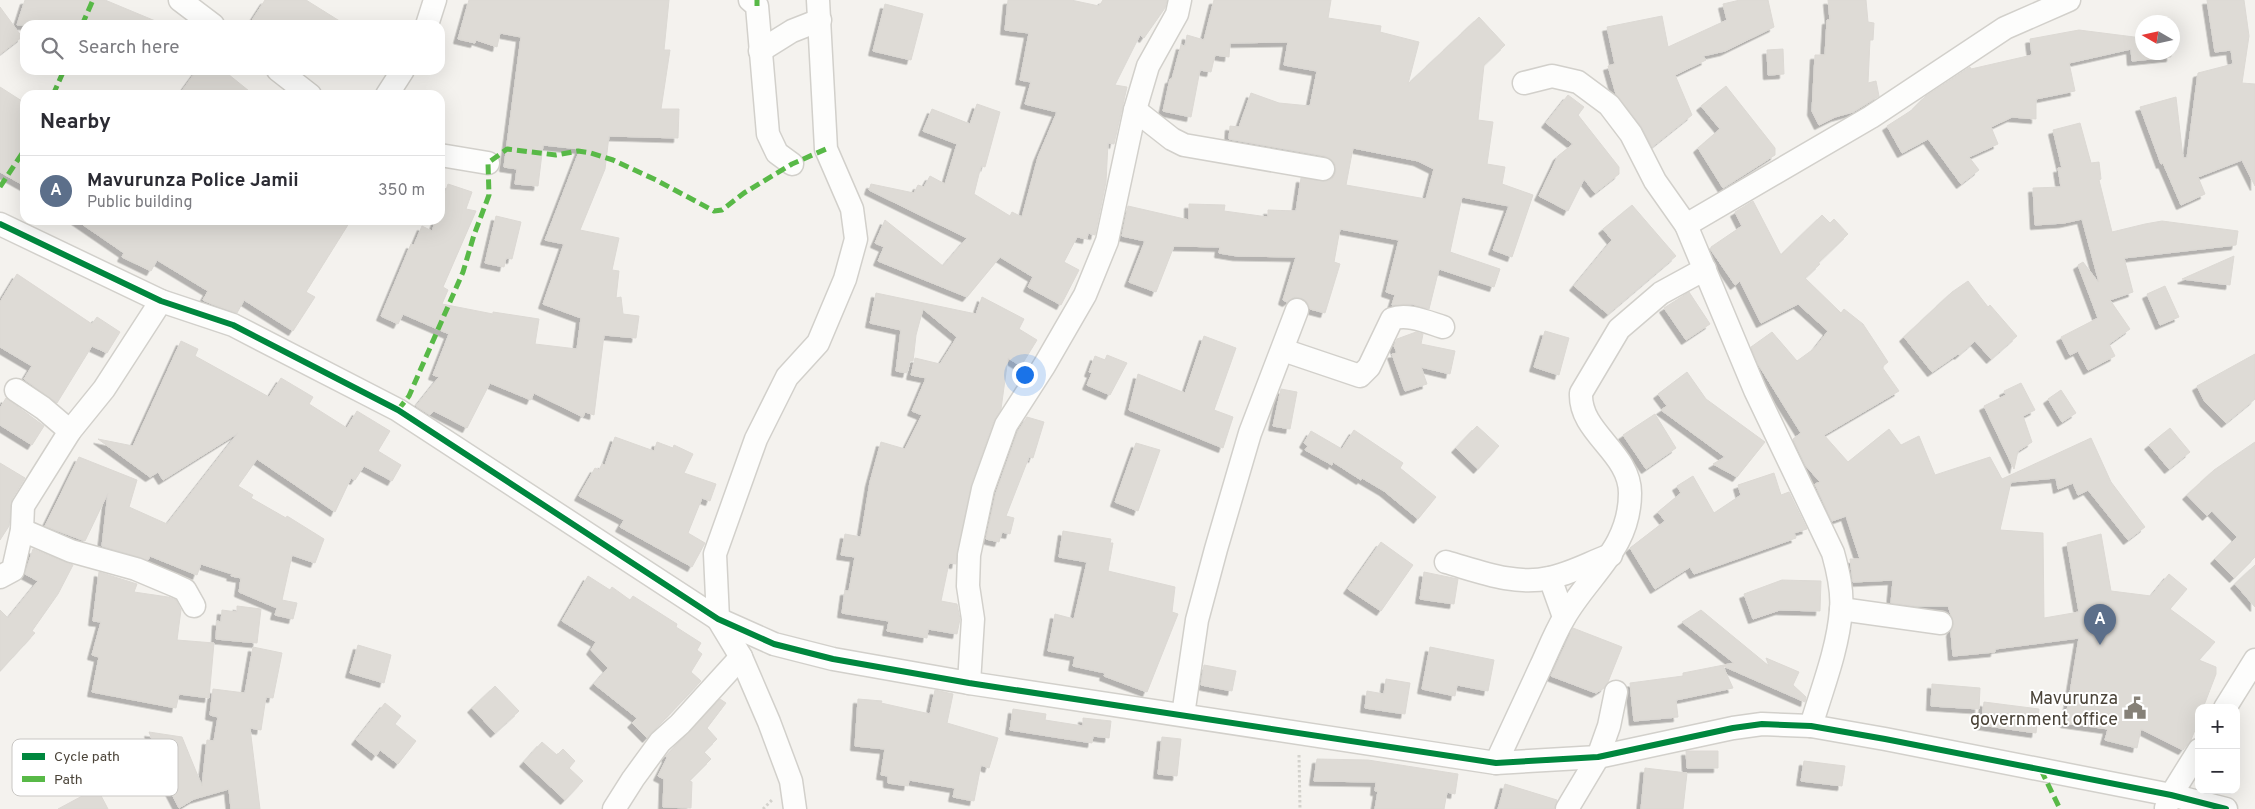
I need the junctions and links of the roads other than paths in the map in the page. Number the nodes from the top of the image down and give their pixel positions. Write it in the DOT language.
graph roads {
  1 [pos="180,0"];
  2 [pos="435,0"];
  3 [pos="750,0"];
  4 [pos="1180,0"];
  5 [pos="2069,0"];
  6 [pos="819,10"];
  7 [pos="206,20"];
  8 [pos="429,20"];
  9 [pos="760,51"];
  10 [pos="284,75"];
  11 [pos="400,75"];
  12 [pos="1524,83"];
  13 [pos="304,90"];
  14 [pos="390,90"];
  15 [pos="1135,110"];
  16 [pos="445,156"];
  17 [pos="488,163"];
  18 [pos="792,164"];
  19 [pos="1323,168"];
  20 [pos="0,224"];
  21 [pos="1686,225"];
  22 [pos="1705,269"];
  23 [pos="161,301"];
  24 [pos="1297,310"];
  25 [pos="1443,327"];
  26 [pos="1283,350"];
  27 [pos="16,390"];
  28 [pos="70,430"];
  29 [pos="22,530"];
  30 [pos="1611,554"];
  31 [pos="1446,562"];
  32 [pos="0,577"];
  33 [pos="1550,578"];
  34 [pos="194,606"];
  35 [pos="1841,610"];
  36 [pos="1564,617"];
  37 [pos="718,619"];
  38 [pos="1941,623"];
  39 [pos="741,657"];
  40 [pos="2255,660"];
  41 [pos="969,683"];
  42 [pos="1616,692"];
  43 [pos="2228,704"];
  44 [pos="1183,715"];
  45 [pos="1811,726"];
  46 [pos="1598,757"];
  47 [pos="2195,757"];
  48 [pos="1496,763"];
  49 [pos="2168,802"];
  50 [pos="614,809"];
  51 [pos="794,809"];
  52 [pos="1567,809"];
  53 [pos="2226,809"];
  1 -- 7 [label="street"];
  2 -- 8 [label="street"];
  3 -- 9 [label="street"];
  4 -- 15 [label="street"];
  5 -- 21 [label="street"];
  6 -- 9 [label="street"];
  6 -- 37 [label="street"];
  9 -- 18 [label="street"];
  10 -- 13 [label="street"];
  11 -- 14 [label="street"];
  12 -- 21 [label="street"];
  15 -- 19 [label="street"];
  15 -- 41 [label="street"];
  16 -- 17 [label="street"];
  20 -- 23 [label="street"];
  21 -- 22 [label="street"];
  22 -- 30 [label="street"];
  22 -- 35 [label="street"];
  23 -- 28 [label="street"];
  23 -- 37 [label="street"];
  24 -- 26 [label="street"];
  25 -- 26 [label="street"];
  26 -- 44 [label="street"];
  27 -- 28 [label="street"];
  28 -- 29 [label="street"];
  29 -- 32 [label="street"];
  29 -- 34 [label="street"];
  30 -- 33 [label="street"];
  30 -- 36 [label="street"];
  31 -- 33 [label="street"];
  33 -- 36 [label="street"];
  35 -- 38 [label="street"];
  35 -- 45 [label="street"];
  36 -- 48 [label="street"];
  37 -- 39 [label="street"];
  37 -- 41 [label="street"];
  39 -- 50 [label="street"];
  39 -- 51 [label="street"];
  40 -- 43 [label="street"];
  41 -- 44 [label="street"];
  42 -- 46 [label="street"];
  44 -- 48 [label="street"];
  45 -- 46 [label="street"];
  45 -- 49 [label="street"];
  46 -- 48 [label="street"];
  46 -- 52 [label="street"];
  47 -- 49 [label="street"];
  49 -- 53 [label="street"];
}
